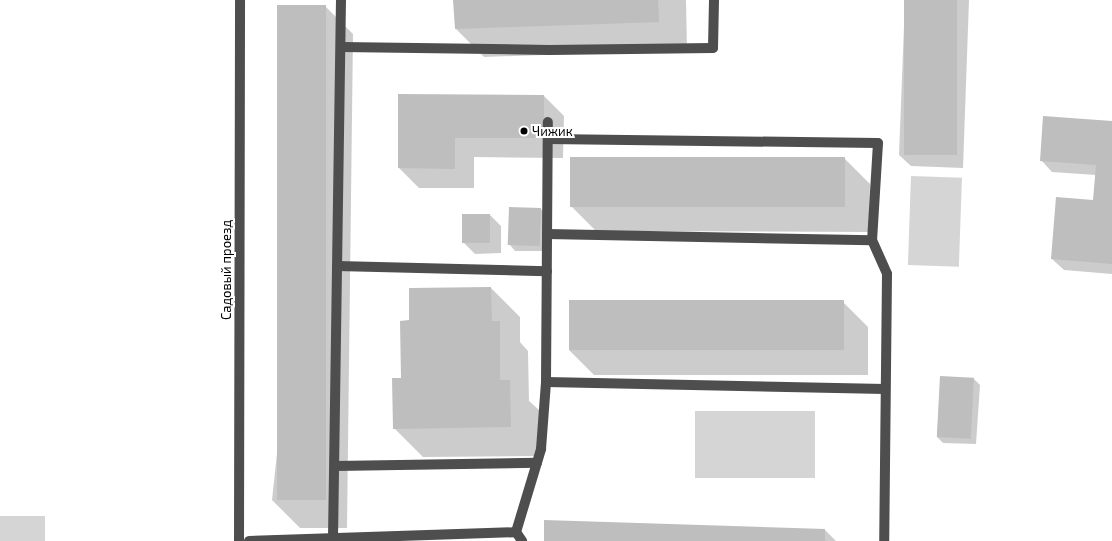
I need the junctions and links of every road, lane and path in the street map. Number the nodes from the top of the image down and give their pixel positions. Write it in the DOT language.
graph roads {
  1 [pos="240,0"];
  2 [pos="341,0"];
  3 [pos="714,0"];
  4 [pos="341,47"];
  5 [pos="548,122"];
  6 [pos="548,139"];
  7 [pos="547,234"];
  8 [pos="872,240"];
  9 [pos="337,266"];
  10 [pos="547,272"];
  11 [pos="546,382"];
  12 [pos="885,389"];
  13 [pos="537,463"];
  14 [pos="335,466"];
  15 [pos="516,532"];
  16 [pos="333,538"];
  17 [pos="238,541"];
  18 [pos="249,541"];
  19 [pos="522,541"];
  20 [pos="884,541"];
  1 -- 17 [label="street, Садовый проезд"];
  2 -- 4 [label="street"];
  3 -- 4 [label="street"];
  4 -- 9 [label="street"];
  5 -- 6 [label="street"];
  6 -- 7 [label="street"];
  6 -- 8 [label="street"];
  7 -- 8 [label="street"];
  7 -- 10 [label="street"];
  8 -- 12 [label="street"];
  9 -- 10 [label="street"];
  9 -- 14 [label="street"];
  10 -- 11 [label="street"];
  11 -- 12 [label="street"];
  11 -- 13 [label="street"];
  12 -- 20 [label="street"];
  13 -- 14 [label="street"];
  13 -- 15 [label="street"];
  14 -- 16 [label="street"];
  15 -- 16 [label="street"];
  15 -- 19 [label="street"];
  16 -- 18 [label="street"];
}
